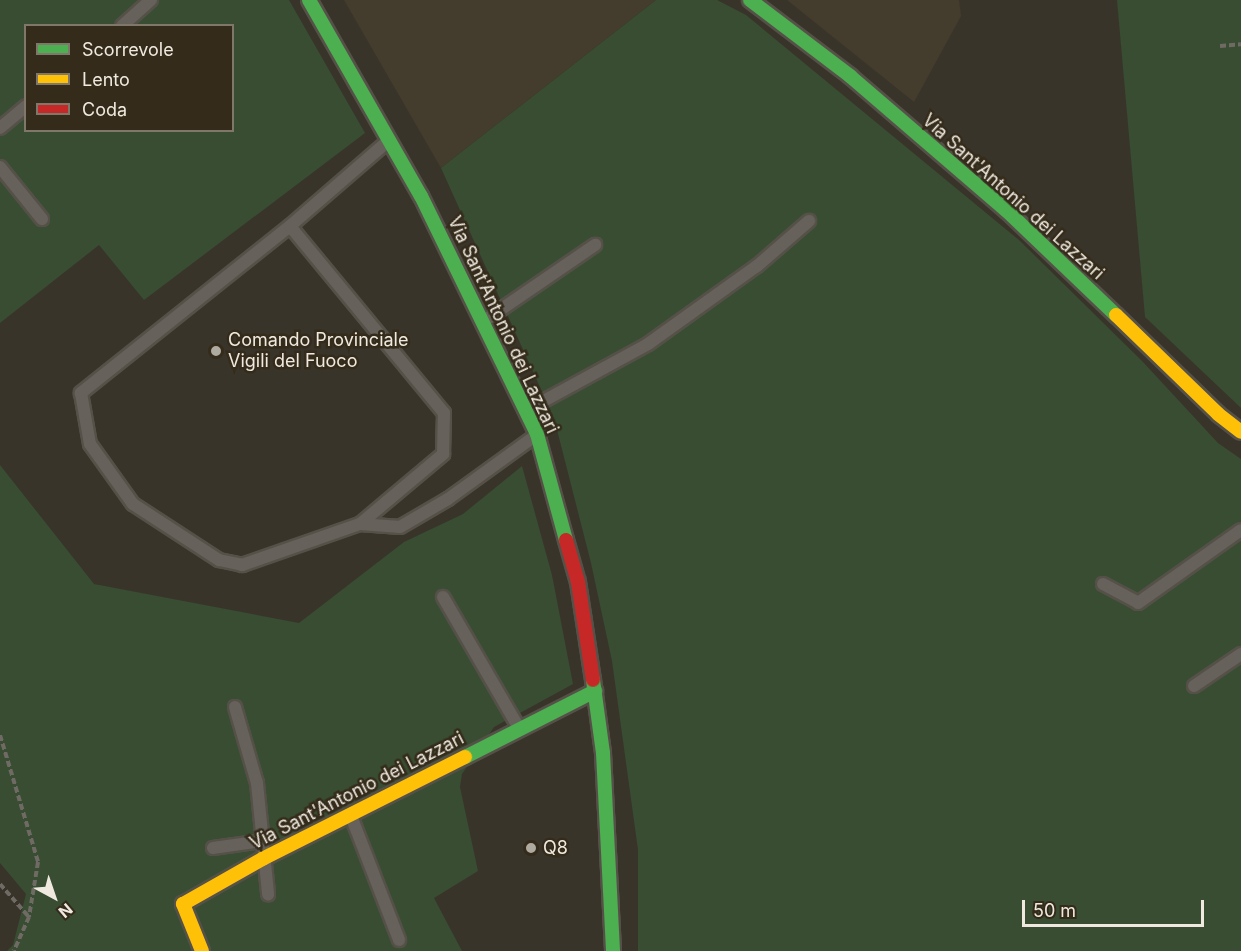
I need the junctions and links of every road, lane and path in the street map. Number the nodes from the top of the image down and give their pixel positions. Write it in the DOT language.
graph roads {
  1 [pos="151,0"];
  2 [pos="309,0"];
  3 [pos="750,0"];
  4 [pos="124,24"];
  5 [pos="1241,44"];
  6 [pos="1220,46"];
  7 [pos="24,108"];
  8 [pos="0,128"];
  9 [pos="389,141"];
  10 [pos="0,167"];
  11 [pos="42,219"];
  12 [pos="809,221"];
  13 [pos="290,226"];
  14 [pos="595,245"];
  15 [pos="483,322"];
  16 [pos="526,411"];
  17 [pos="1241,432"];
  18 [pos="537,434"];
  19 [pos="360,524"];
  20 [pos="1241,530"];
  21 [pos="1103,584"];
  22 [pos="443,597"];
  23 [pos="1241,654"];
  24 [pos="1194,686"];
  25 [pos="595,691"];
  26 [pos="235,708"];
  27 [pos="520,729"];
  28 [pos="0,735"];
  29 [pos="350,815"];
  30 [pos="262,841"];
  31 [pos="213,848"];
  32 [pos="264,858"];
  33 [pos="0,884"];
  34 [pos="268,894"];
  35 [pos="29,917"];
  36 [pos="399,940"];
  37 [pos="14,951"];
  38 [pos="202,951"];
  39 [pos="613,951"];
  1 -- 4 [label="lane"];
  2 -- 9 [label="street, Via Sant'Antonio dei Lazzari"];
  3 -- 17 [label="street, Via Sant'Antonio dei Lazzari"];
  5 -- 6 [label="path"];
  7 -- 8 [label="lane"];
  9 -- 13 [label="lane"];
  9 -- 15 [label="street, Via Sant'Antonio dei Lazzari"];
  10 -- 11 [label="lane"];
  12 -- 16 [label="lane"];
  13 -- 19 [label="lane"];
  13 -- 19 [label="lane"];
  14 -- 15 [label="lane"];
  15 -- 16 [label="street, Via Sant'Antonio dei Lazzari"];
  16 -- 18 [label="street, Via Sant'Antonio dei Lazzari"];
  18 -- 19 [label="lane"];
  18 -- 25 [label="street, Via Sant'Antonio dei Lazzari"];
  20 -- 21 [label="lane"];
  22 -- 27 [label="lane"];
  23 -- 24 [label="lane"];
  25 -- 27 [label="street, Via Sant'Antonio dei Lazzari"];
  25 -- 39 [label="street, Via Sant'Antonio dei Lazzari"];
  26 -- 30 [label="lane"];
  27 -- 29 [label="street, Via Sant'Antonio dei Lazzari"];
  28 -- 35 [label="path"];
  29 -- 32 [label="street, Via Sant'Antonio dei Lazzari"];
  29 -- 36 [label="lane"];
  30 -- 31 [label="lane"];
  30 -- 32 [label="lane"];
  32 -- 34 [label="lane"];
  32 -- 38 [label="street, Via Sant'Antonio dei Lazzari"];
  33 -- 35 [label="path"];
  35 -- 37 [label="path"];
}
